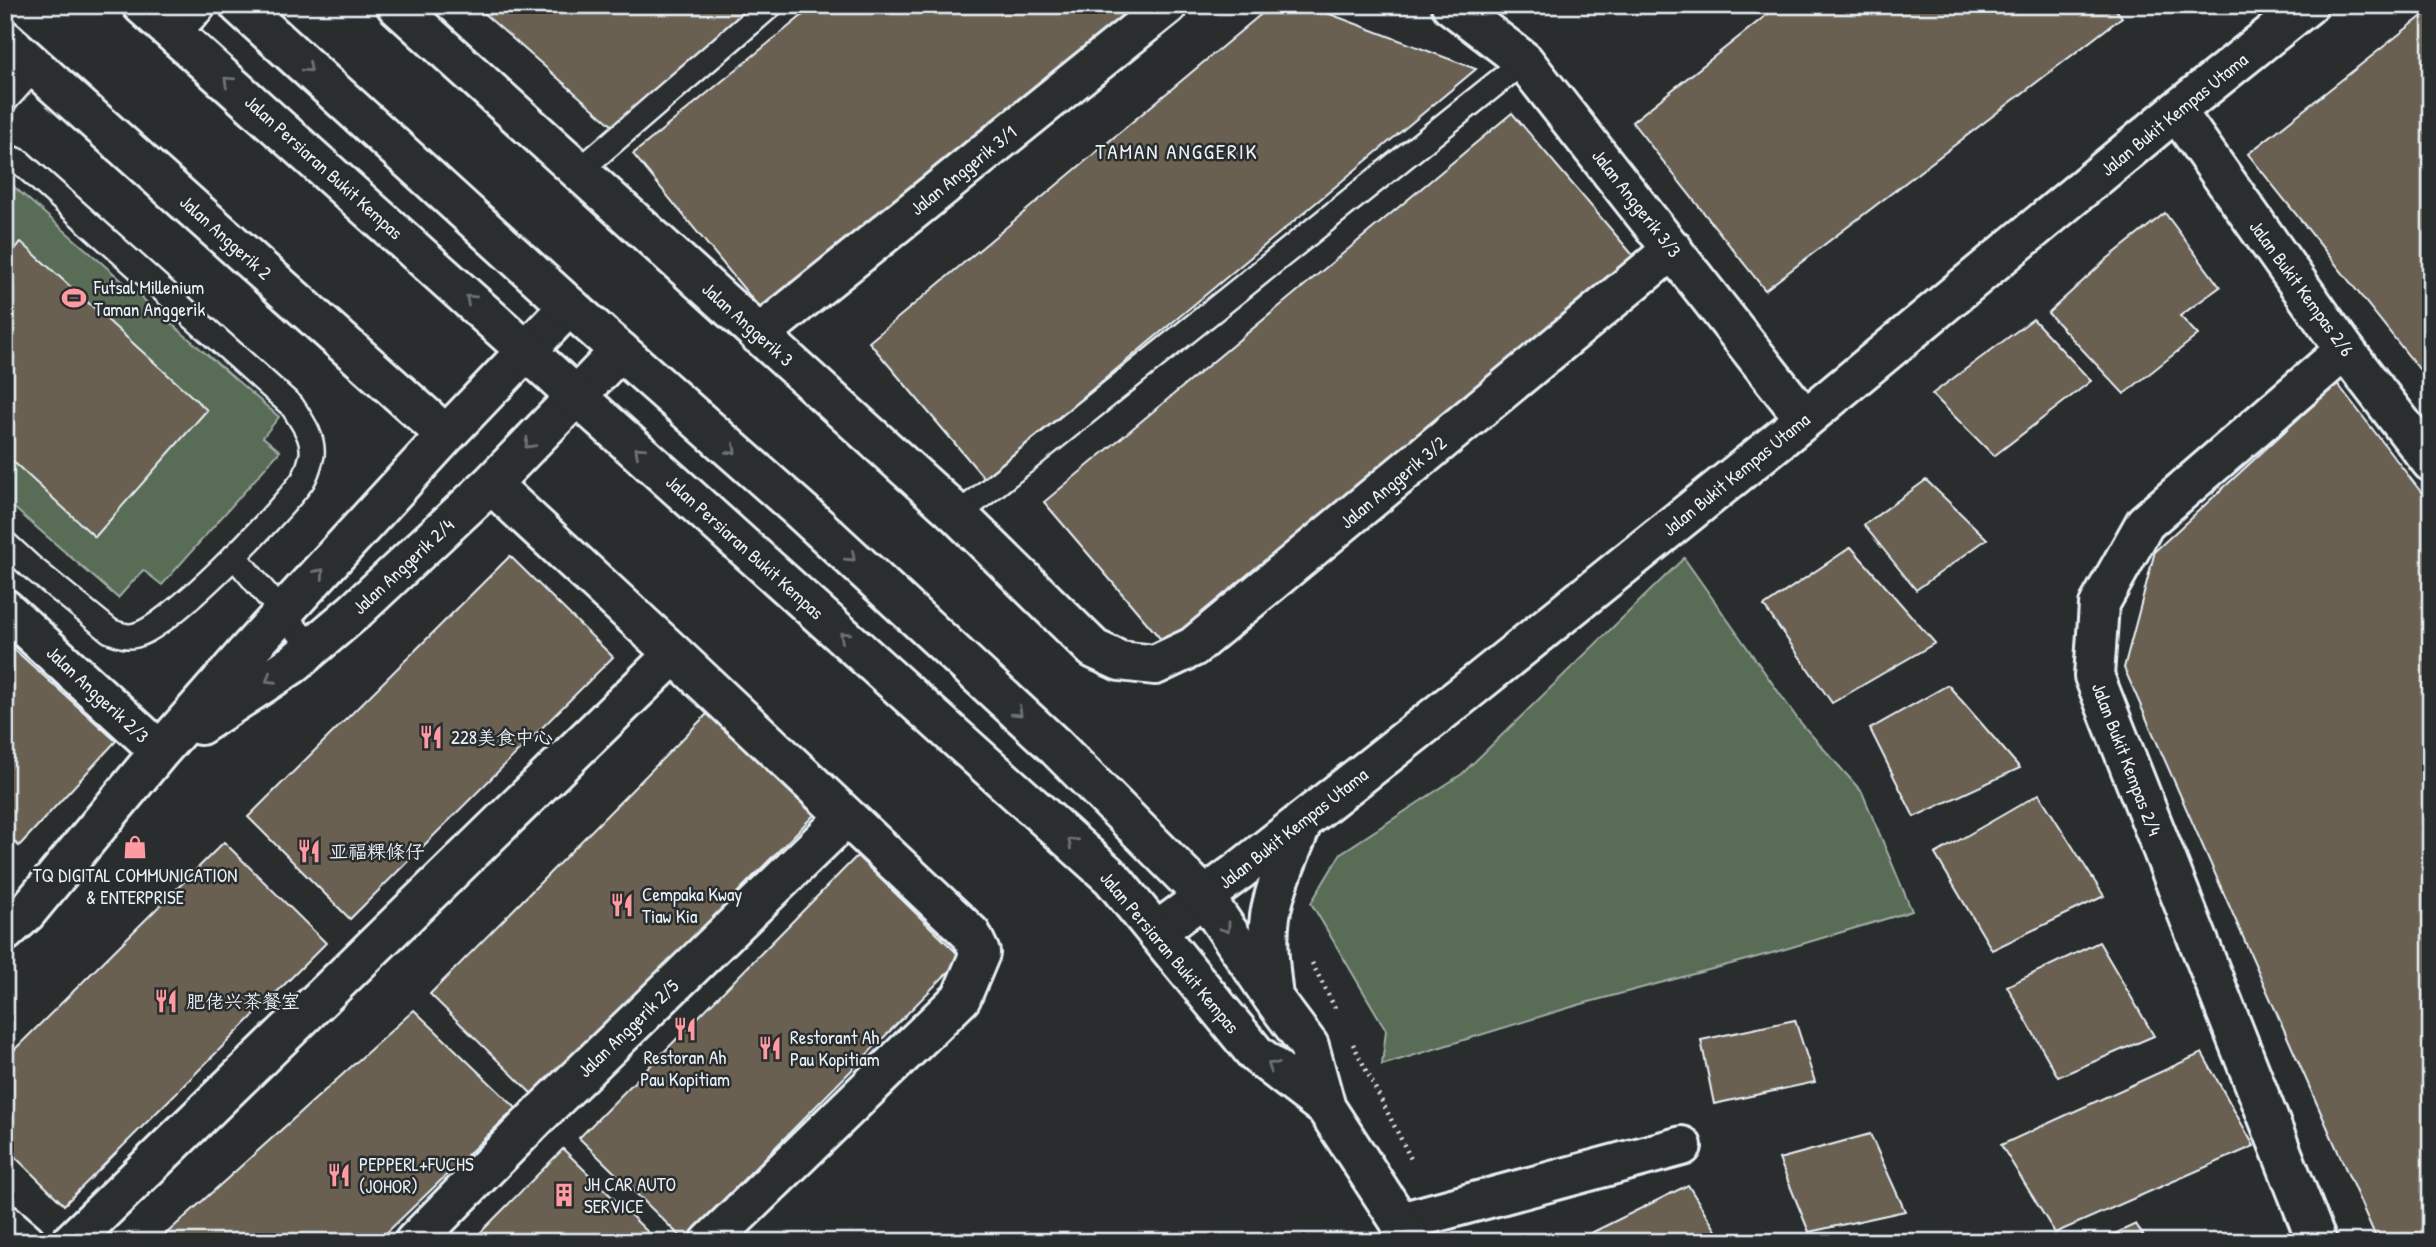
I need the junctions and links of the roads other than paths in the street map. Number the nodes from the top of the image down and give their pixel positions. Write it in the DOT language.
graph roads {
  1 [pos="142,5"];
  2 [pos="239,5"];
  3 [pos="396,5"];
  4 [pos="771,5"];
  5 [pos="1168,5"];
  6 [pos="1451,5"];
  7 [pos="2308,5"];
  8 [pos="184,18"];
  9 [pos="5,40"];
  10 [pos="1524,61"];
  11 [pos="36,67"];
  12 [pos="5,102"];
  13 [pos="2176,111"];
  14 [pos="5,156"];
  15 [pos="579,171"];
  16 [pos="1673,249"];
  17 [pos="569,306"];
  18 [pos="759,335"];
  19 [pos="526,349"];
  20 [pos="2345,350"];
  21 [pos="620,351"];
  22 [pos="576,394"];
  23 [pos="1805,419"];
  24 [pos="446,435"];
  25 [pos="2431,462"];
  26 [pos="491,484"];
  27 [pos="958,515"];
  28 [pos="5,543"];
  29 [pos="234,556"];
  30 [pos="5,609"];
  31 [pos="283,613"];
  32 [pos="312,648"];
  33 [pos="1094,649"];
  34 [pos="674,654"];
  35 [pos="160,751"];
  36 [pos="846,817"];
  37 [pos="1302,823"];
  38 [pos="1204,895"];
  39 [pos="12,913"];
  40 [pos="1156,932"];
  41 [pos="1273,998"];
  42 [pos="1326,1108"];
  43 [pos="1682,1146"];
  44 [pos="5,1224"];
  45 [pos="1407,1232"];
  46 [pos="26,1242"];
  47 [pos="71,1242"];
  48 [pos="414,1242"];
  49 [pos="710,1242"];
  50 [pos="2317,1242"];
  1 -- 8 [label="street, Jalan Persiaran Bukit Kempas"];
  2 -- 17 [label="street, Jalan Persiaran Bukit Kempas, one-way"];
  3 -- 15 [label="street, Jalan Anggerik 3"];
  4 -- 15 [label="lane"];
  5 -- 18 [label="street, Jalan Anggerik 3/1"];
  6 -- 10 [label="street, Jalan Anggerik 3/3"];
  7 -- 13 [label="street, Jalan Bukit Kempas Utama"];
  19 -- 8 [label="street, Jalan Persiaran Bukit Kempas, one-way"];
  9 -- 11 [label="street, Jalan Anggerik 2"];
  10 -- 16 [label="street, Jalan Anggerik 3/3"];
  10 -- 27 [label="lane"];
  11 -- 12 [label="lane"];
  11 -- 24 [label="street, Jalan Anggerik 2"];
  13 -- 20 [label="street, Jalan Bukit Kempas 2/6"];
  13 -- 23 [label="street, Jalan Bukit Kempas Utama"];
  14 -- 29 [label="lane"];
  15 -- 18 [label="street, Jalan Anggerik 3"];
  16 -- 23 [label="street, Jalan Anggerik 3/3"];
  16 -- 33 [label="street, Jalan Anggerik 3/2"];
  17 -- 19 [label="street, Jalan Anggerik 2/4"];
  17 -- 21 [label="street, Jalan Persiaran Bukit Kempas"];
  18 -- 27 [label="street, Jalan Anggerik 3"];
  19 -- 22 [label="street, Jalan Persiaran Bukit Kempas"];
  19 -- 24 [label="street, Jalan Anggerik 2/4"];
  20 -- 25 [label="street, Jalan Bukit Kempas 2/6"];
  20 -- 50 [label="street, Jalan Bukit Kempas 2/4"];
  21 -- 22 [label="street, Jalan Anggerik 2/4"];
  21 -- 38 [label="street, Jalan Persiaran Bukit Kempas, one-way"];
  22 -- 26 [label="street, Jalan Anggerik 2/4, one-way"];
  40 -- 22 [label="street, Jalan Persiaran Bukit Kempas, one-way"];
  23 -- 37 [label="street, Jalan Bukit Kempas Utama"];
  31 -- 24 [label="street, Jalan Anggerik 2/4, one-way"];
  26 -- 32 [label="street, Jalan Anggerik 2/4"];
  26 -- 34 [label="street"];
  27 -- 33 [label="street, Jalan Anggerik 3"];
  28 -- 29 [label="lane"];
  29 -- 31 [label="lane"];
  30 -- 35 [label="street, Jalan Anggerik 2/3"];
  31 -- 32 [label="lane"];
  31 -- 35 [label="street, Jalan Anggerik 2/4"];
  32 -- 35 [label="street, Jalan Anggerik 2/4, one-way"];
  34 -- 36 [label="street"];
  34 -- 47 [label="street"];
  35 -- 39 [label="street, Jalan Anggerik 2/4"];
  36 -- 48 [label="street, Jalan Anggerik 2/5"];
  36 -- 49 [label="street"];
  37 -- 38 [label="street, Jalan Bukit Kempas Utama"];
  37 -- 41 [label="street"];
  38 -- 40 [label="street, Jalan Bukit Kempas Utama"];
  38 -- 41 [label="street, Jalan Persiaran Bukit Kempas, one-way"];
  42 -- 40 [label="street, Jalan Persiaran Bukit Kempas, one-way"];
  41 -- 42 [label="street, Jalan Persiaran Bukit Kempas"];
  42 -- 45 [label="street, Jalan Persiaran Bukit Kempas"];
  43 -- 45 [label="street"];
  44 -- 46 [label="street"];
}
